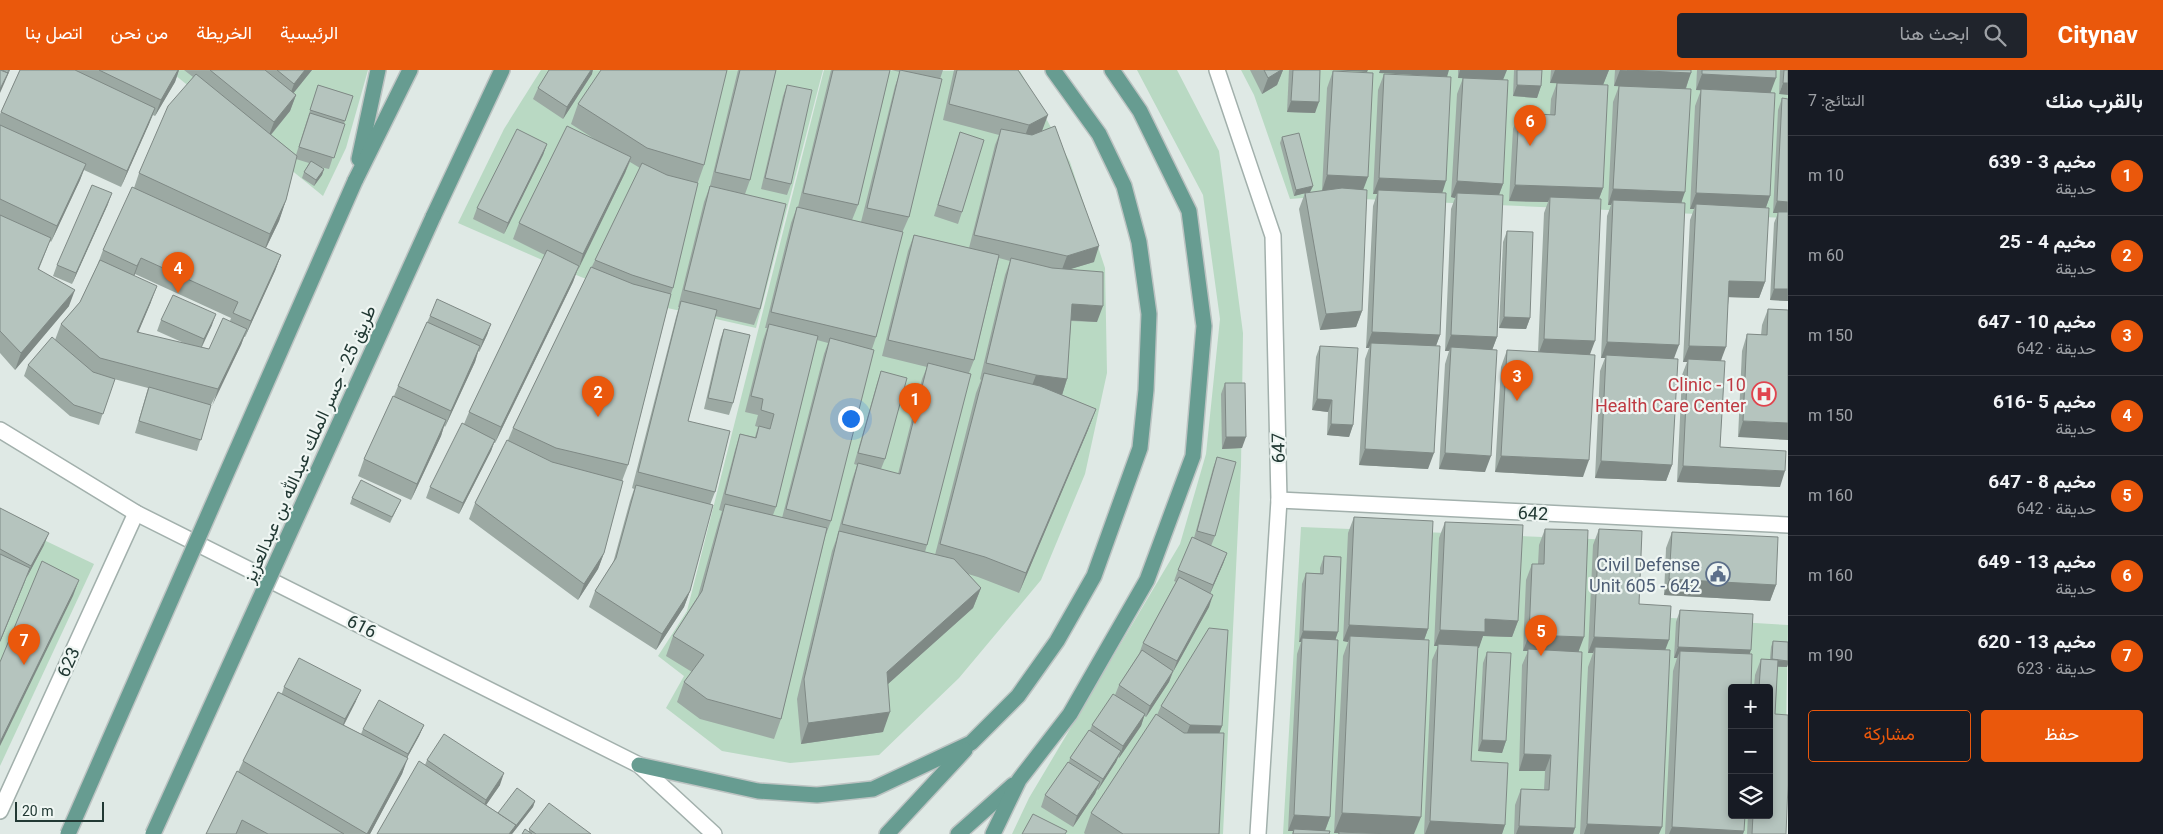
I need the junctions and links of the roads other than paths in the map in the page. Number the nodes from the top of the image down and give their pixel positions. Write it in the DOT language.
graph roads {
  1 [pos="378,70"];
  2 [pos="410,70"];
  3 [pos="502,70"];
  4 [pos="1053,70"];
  5 [pos="1112,70"];
  6 [pos="1217,70"];
  7 [pos="355,181"];
  8 [pos="0,430"];
  9 [pos="1279,500"];
  10 [pos="136,513"];
  11 [pos="1788,525"];
  12 [pos="971,743"];
  13 [pos="639,765"];
  14 [pos="1018,780"];
  15 [pos="0,811"];
  16 [pos="68,834"];
  17 [pos="152,834"];
  18 [pos="714,834"];
  19 [pos="887,834"];
  20 [pos="958,834"];
  21 [pos="993,834"];
  22 [pos="1258,834"];
  1 -- 7 [label="main road"];
  2 -- 7 [label="main road"];
  3 -- 17 [label="main road, طريق 25 - جسر الملك عبدالله بن عبدالعزيز, bridge"];
  4 -- 12 [label="main road"];
  5 -- 14 [label="main road"];
  6 -- 9 [label="street, 647"];
  7 -- 16 [label="main road, bridge"];
  8 -- 10 [label="street, 616"];
  9 -- 11 [label="street, 642"];
  9 -- 22 [label="street, 647"];
  10 -- 13 [label="street, 616"];
  10 -- 15 [label="street, 623"];
  12 -- 13 [label="main road"];
  12 -- 19 [label="main road"];
  13 -- 18 [label="street, 616"];
  14 -- 20 [label="main road"];
  14 -- 21 [label="main road"];
}
